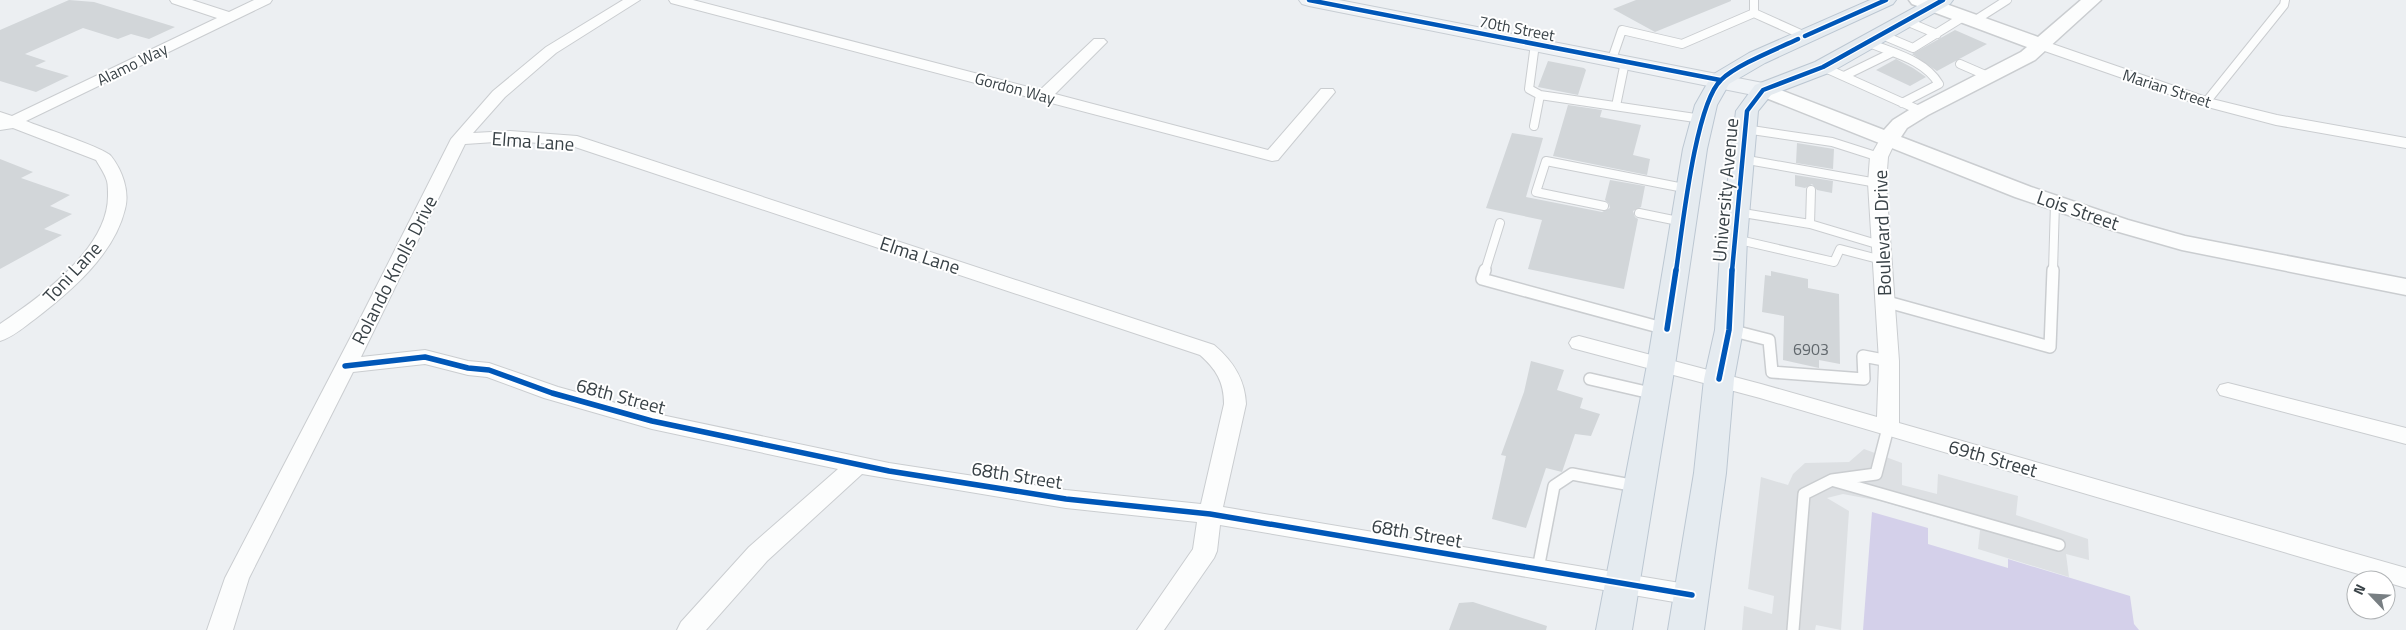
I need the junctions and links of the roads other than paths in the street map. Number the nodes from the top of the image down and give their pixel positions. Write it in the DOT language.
graph roads {
  1 [pos="177,0"];
  2 [pos="265,0"];
  3 [pos="633,0"];
  4 [pos="676,0"];
  5 [pos="1308,0"];
  6 [pos="1754,0"];
  7 [pos="1886,0"];
  8 [pos="2007,0"];
  9 [pos="2092,0"];
  10 [pos="2286,0"];
  11 [pos="1932,2"];
  12 [pos="1754,13"];
  13 [pos="230,17"];
  14 [pos="1969,19"];
  15 [pos="1906,21"];
  16 [pos="1937,34"];
  17 [pos="1805,36"];
  18 [pos="1099,42"];
  19 [pos="1880,43"];
  20 [pos="1536,44"];
  21 [pos="2041,45"];
  22 [pos="1618,61"];
  23 [pos="1960,64"];
  24 [pos="1822,67"];
  25 [pos="1844,76"];
  26 [pos="1990,77"];
  27 [pos="1720,80"];
  28 [pos="1763,90"];
  29 [pos="1327,92"];
  30 [pos="1540,95"];
  31 [pos="1044,96"];
  32 [pos="2206,102"];
  33 [pos="1902,103"];
  34 [pos="1616,106"];
  35 [pos="1921,111"];
  36 [pos="1702,120"];
  37 [pos="4,122"];
  38 [pos="1534,126"];
  39 [pos="2406,128"];
  40 [pos="1745,129"];
  41 [pos="459,139"];
  42 [pos="2400,142"];
  43 [pos="1884,148"];
  44 [pos="1742,158"];
  45 [pos="1877,183"];
  46 [pos="1689,189"];
  47 [pos="1811,190"];
  48 [pos="2055,203"];
  49 [pos="1604,206"];
  50 [pos="1737,212"];
  51 [pos="1640,213"];
  52 [pos="1684,222"];
  53 [pos="1500,223"];
  54 [pos="1810,224"];
  55 [pos="1734,239"];
  56 [pos="1881,252"];
  57 [pos="2406,287"];
  58 [pos="1884,301"];
  59 [pos="1667,329"];
  60 [pos="1729,330"];
  61 [pos="0,334"];
  62 [pos="1579,343"];
  63 [pos="1889,361"];
  64 [pos="346,366"];
  65 [pos="1590,379"];
  66 [pos="1659,379"];
  67 [pos="1719,379"];
  68 [pos="2228,390"];
  69 [pos="1888,428"];
  70 [pos="2406,436"];
  71 [pos="856,465"];
  72 [pos="1832,480"];
  73 [pos="1640,486"];
  74 [pos="1210,514"];
  75 [pos="2059,545"];
  76 [pos="1538,569"];
  77 [pos="2406,578"];
  78 [pos="1624,583"];
  79 [pos="1692,595"];
  80 [pos="220,630"];
  81 [pos="690,630"];
  82 [pos="1150,630"];
  83 [pos="1614,630"];
  84 [pos="1686,630"];
  85 [pos="1793,630"];
  1 -- 13 [label="street"];
  2 -- 13 [label="street, Alamo Way"];
  3 -- 41 [label="street, Rolando Knolls Drive"];
  4 -- 31 [label="street, Gordon Way"];
  5 -- 20 [label="main road, 70th Street"];
  6 -- 12 [label="lane"];
  7 -- 17 [label="main road"];
  8 -- 14 [label="lane"];
  9 -- 21 [label="street"];
  10 -- 32 [label="lane"];
  11 -- 14 [label="street, Marian Street"];
  11 -- 15 [label="main road"];
  12 -- 17 [label="lane"];
  12 -- 22 [label="lane"];
  13 -- 37 [label="street, Alamo Way"];
  14 -- 16 [label="lane"];
  14 -- 21 [label="street, Marian Street"];
  15 -- 16 [label="lane"];
  15 -- 19 [label="main road"];
  16 -- 19 [label="lane"];
  17 -- 27 [label="main road"];
  18 -- 31 [label="street"];
  19 -- 24 [label="main road"];
  19 -- 25 [label="lane"];
  19 -- 33 [label="lane"];
  20 -- 22 [label="main road, 70th Street"];
  20 -- 30 [label="lane"];
  21 -- 26 [label="street"];
  21 -- 32 [label="street, Marian Street"];
  22 -- 27 [label="main road, 70th Street"];
  22 -- 34 [label="lane"];
  23 -- 26 [label="lane"];
  24 -- 25 [label="lane"];
  24 -- 28 [label="main road"];
  25 -- 33 [label="lane"];
  26 -- 35 [label="street"];
  27 -- 28 [label="main road, 70th Street"];
  27 -- 36 [label="main road, University Avenue"];
  28 -- 40 [label="main road, University Avenue"];
  28 -- 43 [label="street, Lois Street"];
  29 -- 31 [label="street, Gordon Way"];
  30 -- 34 [label="lane"];
  30 -- 38 [label="lane"];
  32 -- 42 [label="street, Marian Street"];
  33 -- 35 [label="lane"];
  34 -- 36 [label="lane"];
  35 -- 43 [label="street"];
  36 -- 46 [label="main road, University Avenue"];
  37 -- 61 [label="street, Toni Lane"];
  39 -- 42 [label="street"];
  40 -- 43 [label="lane"];
  40 -- 44 [label="main road, University Avenue"];
  41 -- 64 [label="street, Rolando Knolls Drive"];
  41 -- 74 [label="street, Elma Lane"];
  43 -- 45 [label="street, Boulevard Drive"];
  43 -- 48 [label="street, Lois Street"];
  44 -- 45 [label="lane"];
  44 -- 50 [label="main road, University Avenue"];
  45 -- 56 [label="street, Boulevard Drive"];
  46 -- 49 [label="lane"];
  46 -- 52 [label="main road, University Avenue"];
  47 -- 54 [label="lane"];
  48 -- 57 [label="street, Lois Street"];
  48 -- 58 [label="lane"];
  50 -- 54 [label="lane"];
  50 -- 55 [label="main road, University Avenue"];
  51 -- 52 [label="lane"];
  52 -- 59 [label="main road, University Avenue"];
  53 -- 59 [label="lane"];
  54 -- 56 [label="lane"];
  55 -- 56 [label="lane"];
  55 -- 60 [label="main road, University Avenue"];
  56 -- 58 [label="street, Boulevard Drive"];
  58 -- 63 [label="street, Boulevard Drive"];
  59 -- 66 [label="main road, University Avenue"];
  60 -- 63 [label="lane"];
  60 -- 67 [label="main road, University Avenue"];
  62 -- 66 [label="street, 69th Street"];
  63 -- 69 [label="street, Boulevard Drive"];
  64 -- 71 [label="street, 68th Street"];
  64 -- 80 [label="street, Rolando Knolls Drive"];
  65 -- 66 [label="lane"];
  66 -- 67 [label="street, 69th Street"];
  66 -- 73 [label="main road, University Avenue"];
  67 -- 69 [label="street, 69th Street"];
  67 -- 79 [label="main road, University Avenue"];
  68 -- 70 [label="street"];
  69 -- 72 [label="lane"];
  69 -- 77 [label="street, 69th Street"];
  71 -- 74 [label="street, 68th Street"];
  71 -- 81 [label="street"];
  72 -- 75 [label="lane"];
  72 -- 85 [label="lane"];
  73 -- 76 [label="lane"];
  73 -- 78 [label="main road, University Avenue"];
  74 -- 76 [label="street, 68th Street"];
  74 -- 82 [label="street, Elma Lane"];
  76 -- 78 [label="street, 68th Street"];
  78 -- 79 [label="street, 68th Street"];
  78 -- 83 [label="main road, University Avenue"];
  79 -- 84 [label="main road, University Avenue"];
}
